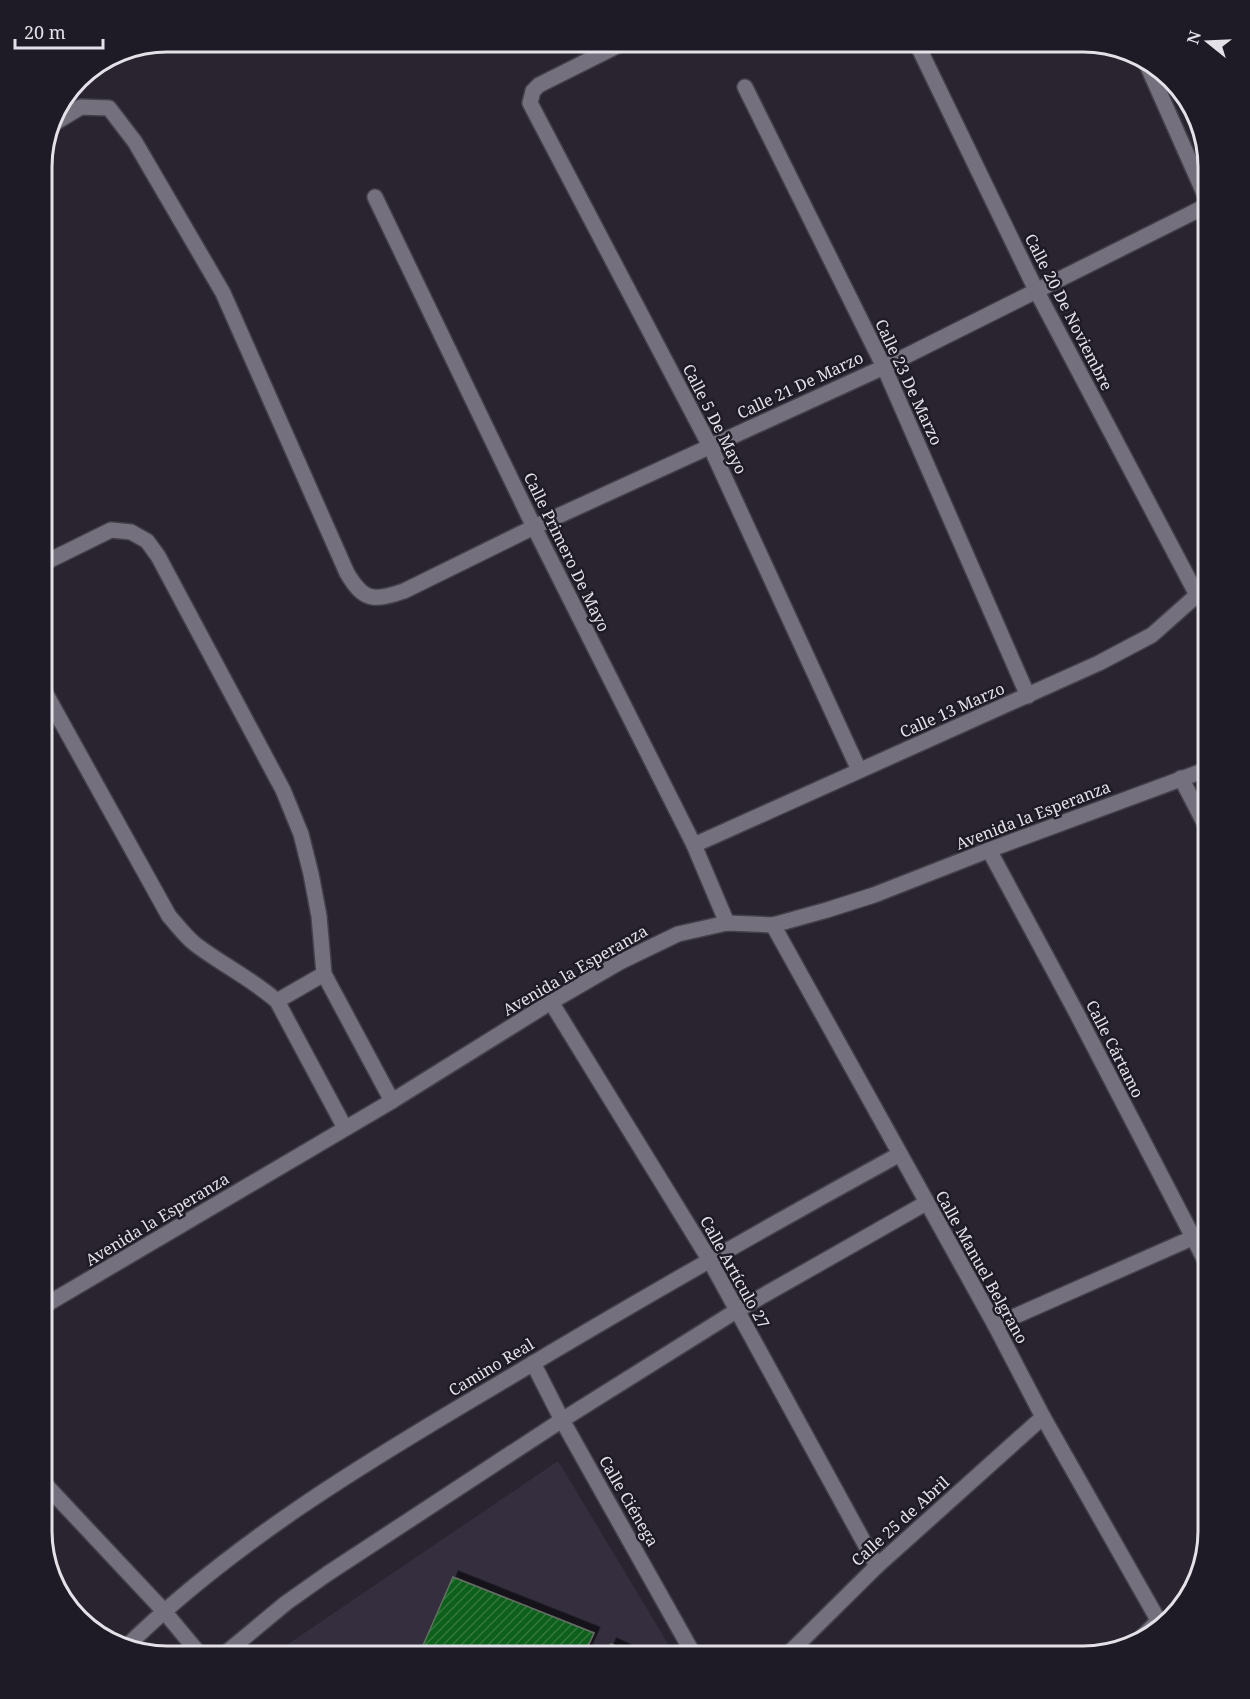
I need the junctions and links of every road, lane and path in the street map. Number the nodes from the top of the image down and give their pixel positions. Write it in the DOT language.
graph roads {
  1 [pos="604,52"];
  2 [pos="921,53"];
  3 [pos="1151,75"];
  4 [pos="745,87"];
  5 [pos="63,118"];
  6 [pos="1198,181"];
  7 [pos="375,197"];
  8 [pos="1198,209"];
  9 [pos="1036,290"];
  10 [pos="884,367"];
  11 [pos="710,446"];
  12 [pos="534,527"];
  13 [pos="53,559"];
  14 [pos="1197,595"];
  15 [pos="1028,696"];
  16 [pos="53,706"];
  17 [pos="859,770"];
  18 [pos="1198,772"];
  19 [pos="1181,778"];
  20 [pos="1198,811"];
  21 [pos="694,846"];
  22 [pos="988,850"];
  23 [pos="727,923"];
  24 [pos="773,925"];
  25 [pos="324,974"];
  26 [pos="277,1001"];
  27 [pos="551,1002"];
  28 [pos="392,1101"];
  29 [pos="345,1128"];
  30 [pos="900,1154"];
  31 [pos="926,1203"];
  32 [pos="1198,1235"];
  33 [pos="1192,1237"];
  34 [pos="1198,1248"];
  35 [pos="709,1259"];
  36 [pos="52,1301"];
  37 [pos="736,1311"];
  38 [pos="995,1325"];
  39 [pos="533,1363"];
  40 [pos="1043,1417"];
  41 [pos="562,1420"];
  42 [pos="52,1492"];
  43 [pos="877,1566"];
  44 [pos="163,1610"];
  45 [pos="1157,1619"];
  46 [pos="132,1641"];
  47 [pos="193,1646"];
  48 [pos="233,1646"];
  49 [pos="689,1646"];
  50 [pos="797,1646"];
  1 -- 11 [label="street, Calle 5 De Mayo"];
  2 -- 9 [label="street, Calle 20 De Noviembre"];
  3 -- 6 [label="street"];
  4 -- 10 [label="street, Calle 23 De Marzo"];
  5 -- 12 [label="street, Calle 21 De Marzo"];
  7 -- 12 [label="street, Calle Primero De Mayo"];
  8 -- 9 [label="street, Calle 21 De Marzo"];
  9 -- 10 [label="street, Calle 21 De Marzo"];
  9 -- 14 [label="street, Calle 20 De Noviembre"];
  10 -- 11 [label="street, Calle 21 De Marzo"];
  10 -- 15 [label="street, Calle 23 De Marzo"];
  11 -- 12 [label="street, Calle 21 De Marzo"];
  11 -- 17 [label="street, Calle 5 De Mayo"];
  12 -- 21 [label="street, Calle Primero De Mayo"];
  13 -- 25 [label="street"];
  14 -- 15 [label="street, Calle 13 Marzo"];
  15 -- 17 [label="street, Calle 13 Marzo"];
  16 -- 26 [label="street"];
  17 -- 21 [label="street, Calle 13 Marzo"];
  18 -- 19 [label="street, Avenida la Esperanza"];
  19 -- 20 [label="street"];
  19 -- 22 [label="street, Avenida la Esperanza"];
  21 -- 23 [label="street, Calle Primero De Mayo"];
  22 -- 24 [label="street, Avenida la Esperanza"];
  22 -- 33 [label="street, Calle Cártamo"];
  23 -- 24 [label="street, Avenida la Esperanza"];
  23 -- 27 [label="street, Avenida la Esperanza"];
  24 -- 30 [label="street, Calle Manuel Belgrano"];
  25 -- 26 [label="street"];
  25 -- 28 [label="street"];
  26 -- 29 [label="street"];
  27 -- 28 [label="street, Avenida la Esperanza"];
  27 -- 35 [label="street, Calle Artículo 27"];
  28 -- 29 [label="street, Avenida la Esperanza"];
  29 -- 36 [label="street, Avenida la Esperanza"];
  30 -- 31 [label="street, Calle Manuel Belgrano"];
  30 -- 35 [label="street, Camino Real"];
  31 -- 37 [label="street"];
  31 -- 38 [label="street, Calle Manuel Belgrano"];
  32 -- 33 [label="street"];
  33 -- 34 [label="street, Calle Cártamo"];
  33 -- 38 [label="street"];
  35 -- 37 [label="street, Calle Artículo 27"];
  35 -- 39 [label="street, Camino Real"];
  37 -- 41 [label="street"];
  37 -- 43 [label="street, Calle Artículo 27"];
  38 -- 40 [label="street, Calle Manuel Belgrano"];
  39 -- 41 [label="street, Calle Ciénega"];
  39 -- 44 [label="street, Camino Real"];
  40 -- 43 [label="street, Calle 25 de Abril"];
  40 -- 45 [label="street, Calle Manuel Belgrano"];
  41 -- 48 [label="street"];
  41 -- 49 [label="street, Calle Ciénega"];
  42 -- 44 [label="street"];
  43 -- 50 [label="street, Calle 25 de Abril"];
  44 -- 46 [label="street, Camino Real"];
  44 -- 47 [label="street"];
}
